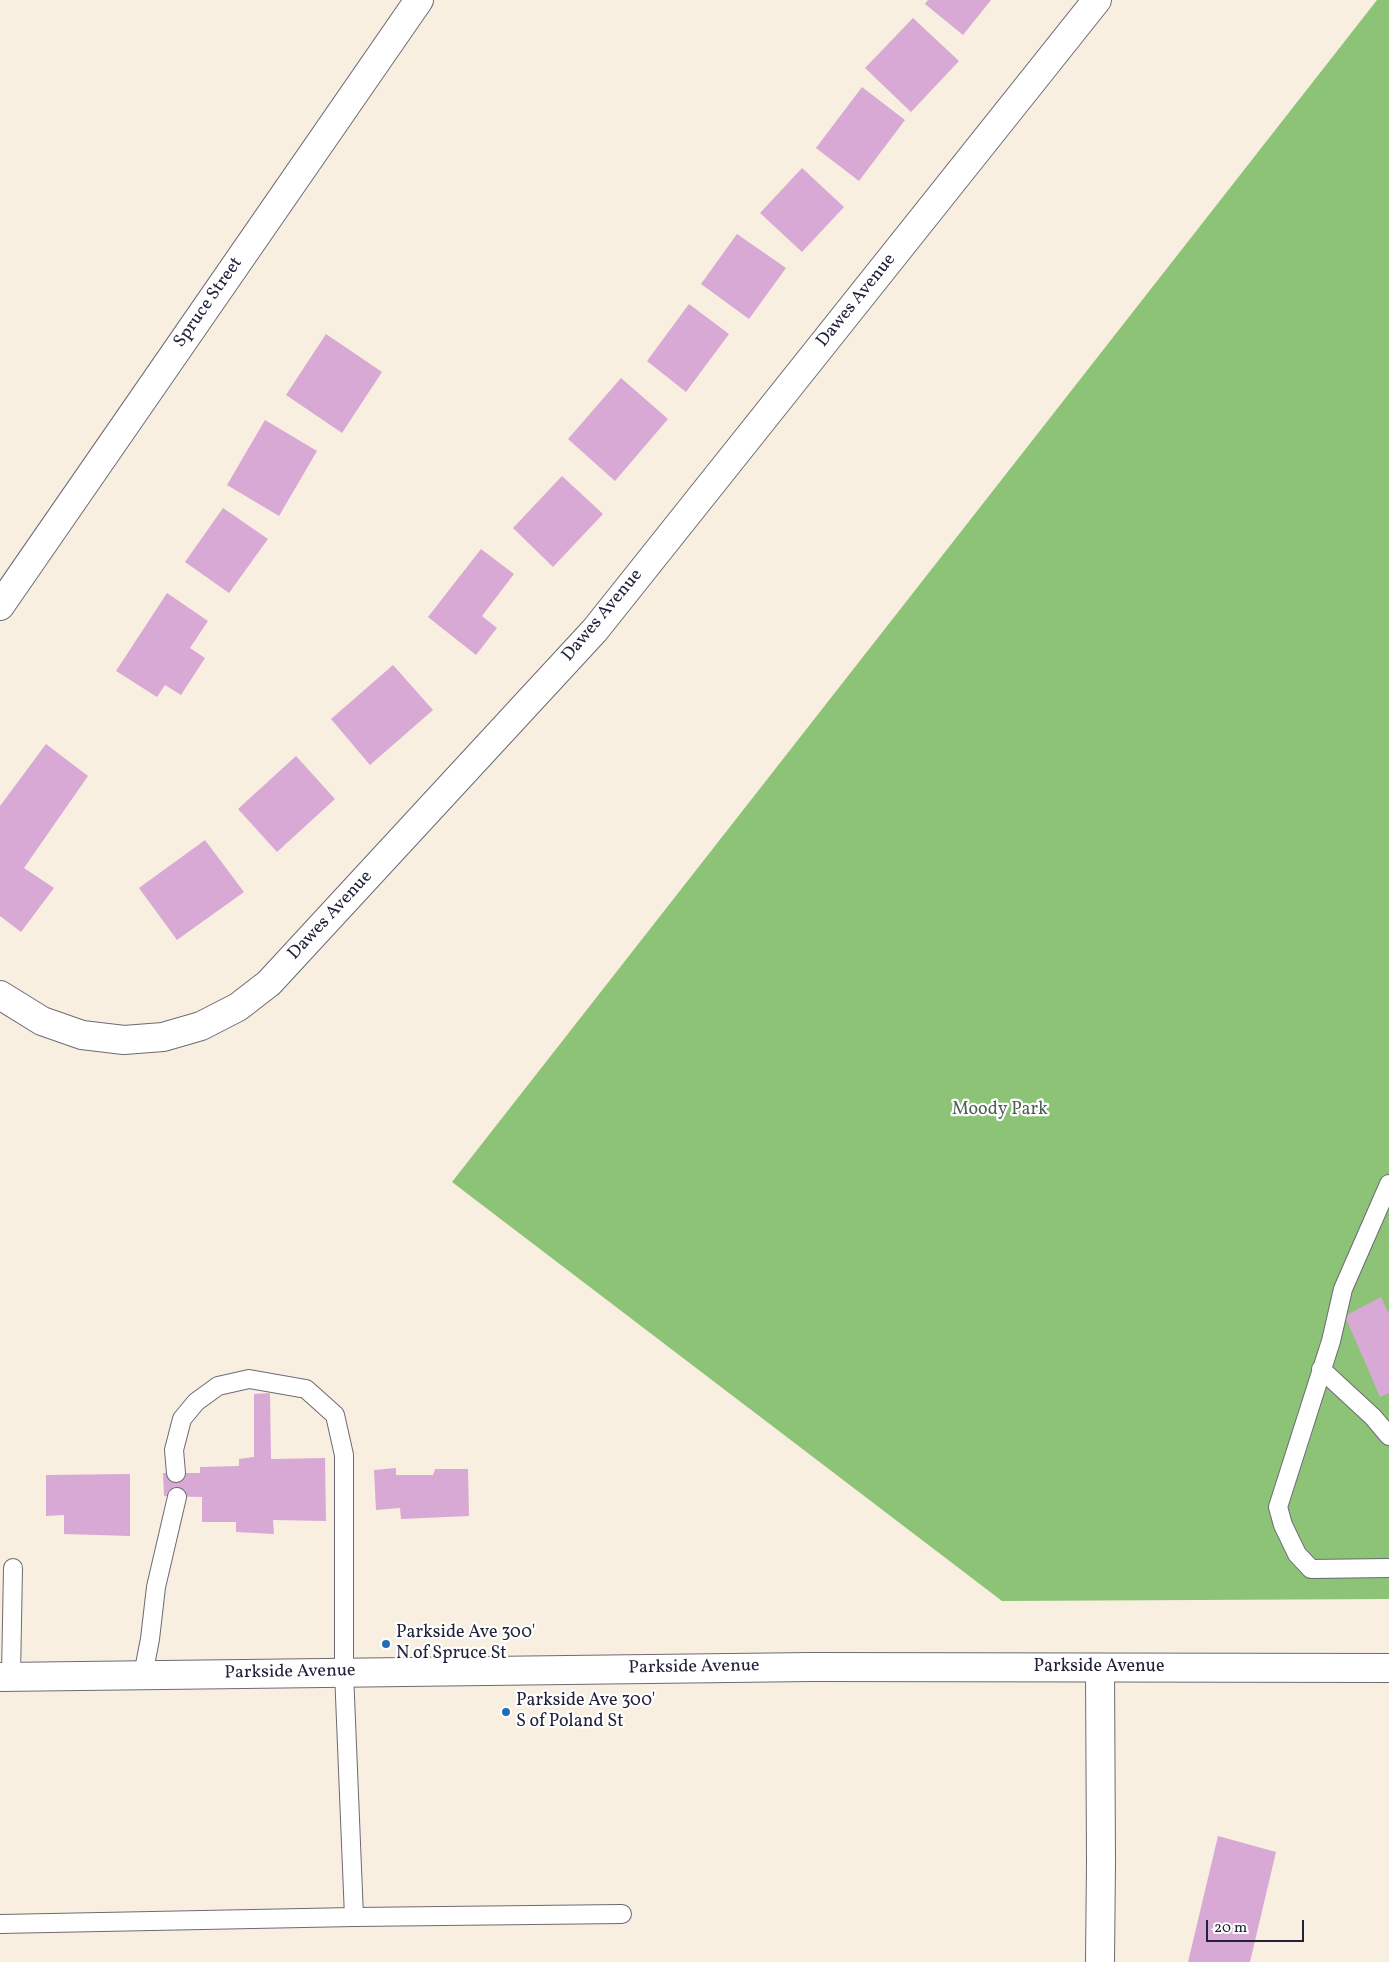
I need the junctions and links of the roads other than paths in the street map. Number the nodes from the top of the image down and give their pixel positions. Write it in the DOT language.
graph roads {
  1 [pos="419,0"];
  2 [pos="1097,0"];
  3 [pos="0,606"];
  4 [pos="0,995"];
  5 [pos="1389,1184"];
  6 [pos="1322,1369"];
  7 [pos="1389,1436"];
  8 [pos="176,1473"];
  9 [pos="177,1497"];
  10 [pos="13,1568"];
  11 [pos="1389,1568"];
  12 [pos="1100,1668"];
  13 [pos="1389,1668"];
  14 [pos="344,1672"];
  15 [pos="143,1674"];
  16 [pos="6,1676"];
  17 [pos="622,1914"];
  18 [pos="354,1917"];
  19 [pos="0,1924"];
  20 [pos="1100,1962"];
  1 -- 3 [label="street, Spruce Street"];
  2 -- 4 [label="street, Dawes Avenue"];
  5 -- 6 [label="lane"];
  6 -- 7 [label="lane"];
  6 -- 11 [label="lane"];
  8 -- 14 [label="lane"];
  9 -- 15 [label="lane"];
  10 -- 16 [label="lane"];
  12 -- 13 [label="street, Parkside Avenue"];
  12 -- 14 [label="street, Parkside Avenue"];
  12 -- 20 [label="street"];
  14 -- 15 [label="street, Parkside Avenue"];
  14 -- 18 [label="lane"];
  15 -- 16 [label="street, Parkside Avenue"];
  17 -- 18 [label="lane"];
  18 -- 19 [label="lane"];
}
